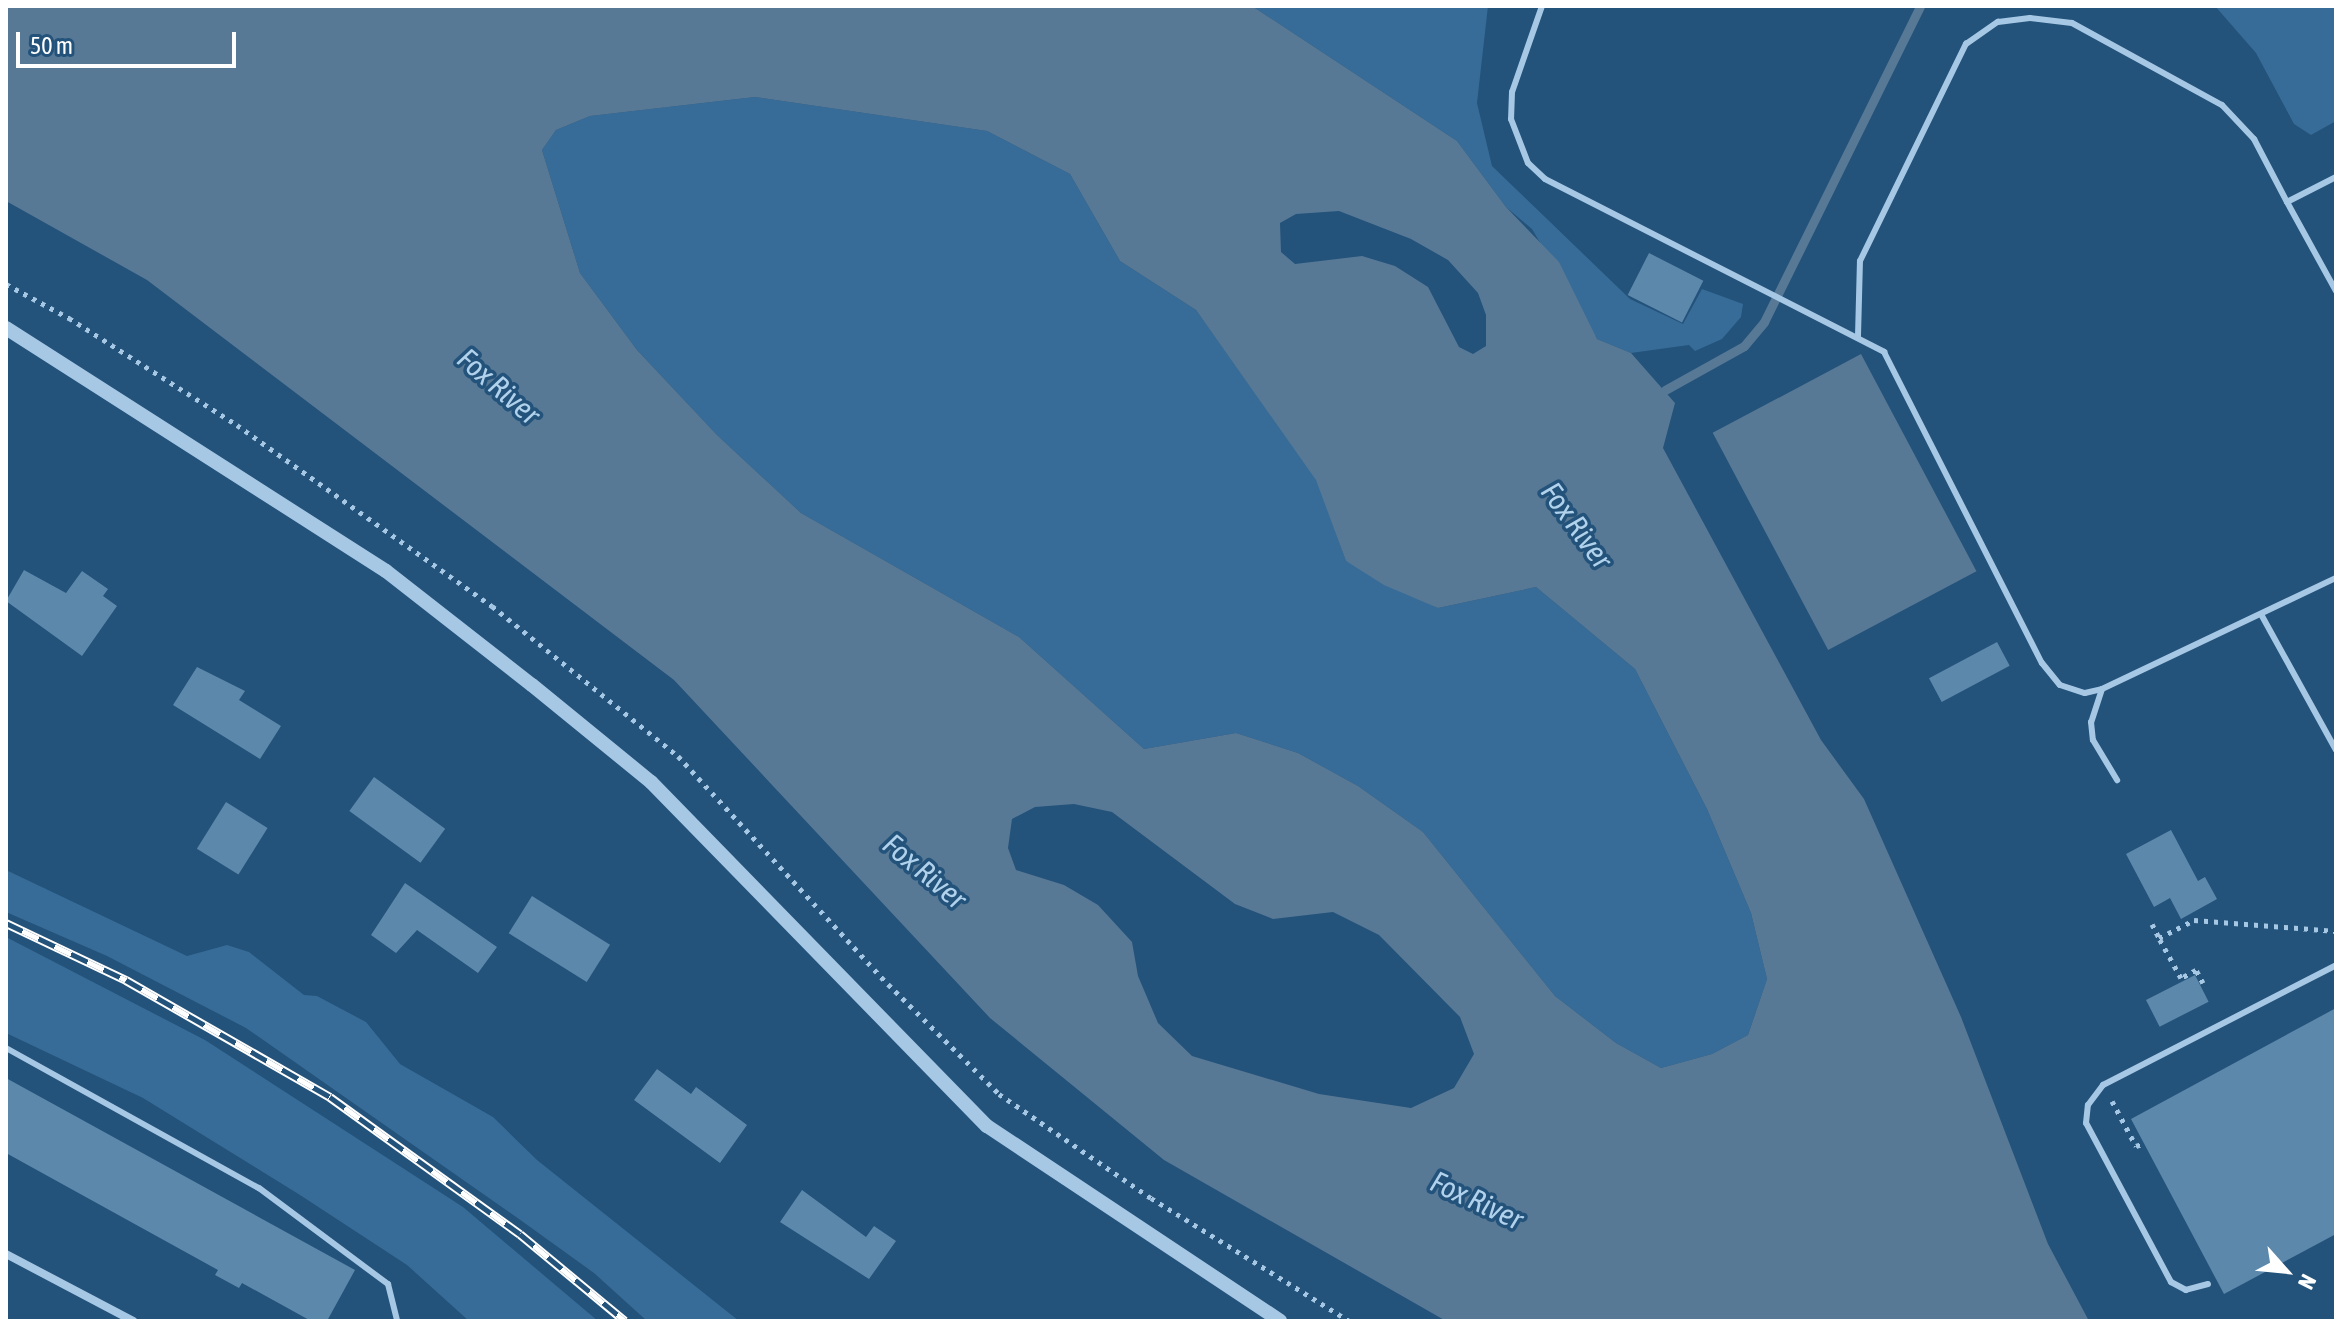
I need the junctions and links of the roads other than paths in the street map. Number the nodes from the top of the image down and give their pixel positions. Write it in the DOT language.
graph roads {
  1 [pos="1542,6"];
  2 [pos="2336,177"];
  3 [pos="2287,202"];
  4 [pos="2336,291"];
  5 [pos="6,328"];
  6 [pos="1858,336"];
  7 [pos="2336,578"];
  8 [pos="2262,616"];
  9 [pos="2102,689"];
  10 [pos="2336,750"];
  11 [pos="2117,780"];
  12 [pos="2336,965"];
  13 [pos="6,1048"];
  14 [pos="6,1254"];
  15 [pos="2208,1284"];
  16 [pos="133,1321"];
  17 [pos="397,1321"];
  18 [pos="1280,1321"];
  1 -- 6 [label="lane"];
  2 -- 3 [label="lane"];
  3 -- 4 [label="lane"];
  3 -- 6 [label="lane"];
  5 -- 18 [label="street"];
  6 -- 9 [label="lane"];
  7 -- 8 [label="lane"];
  8 -- 9 [label="lane"];
  8 -- 10 [label="lane"];
  9 -- 11 [label="lane"];
  12 -- 15 [label="lane"];
  13 -- 17 [label="lane"];
  14 -- 16 [label="street"];
}
